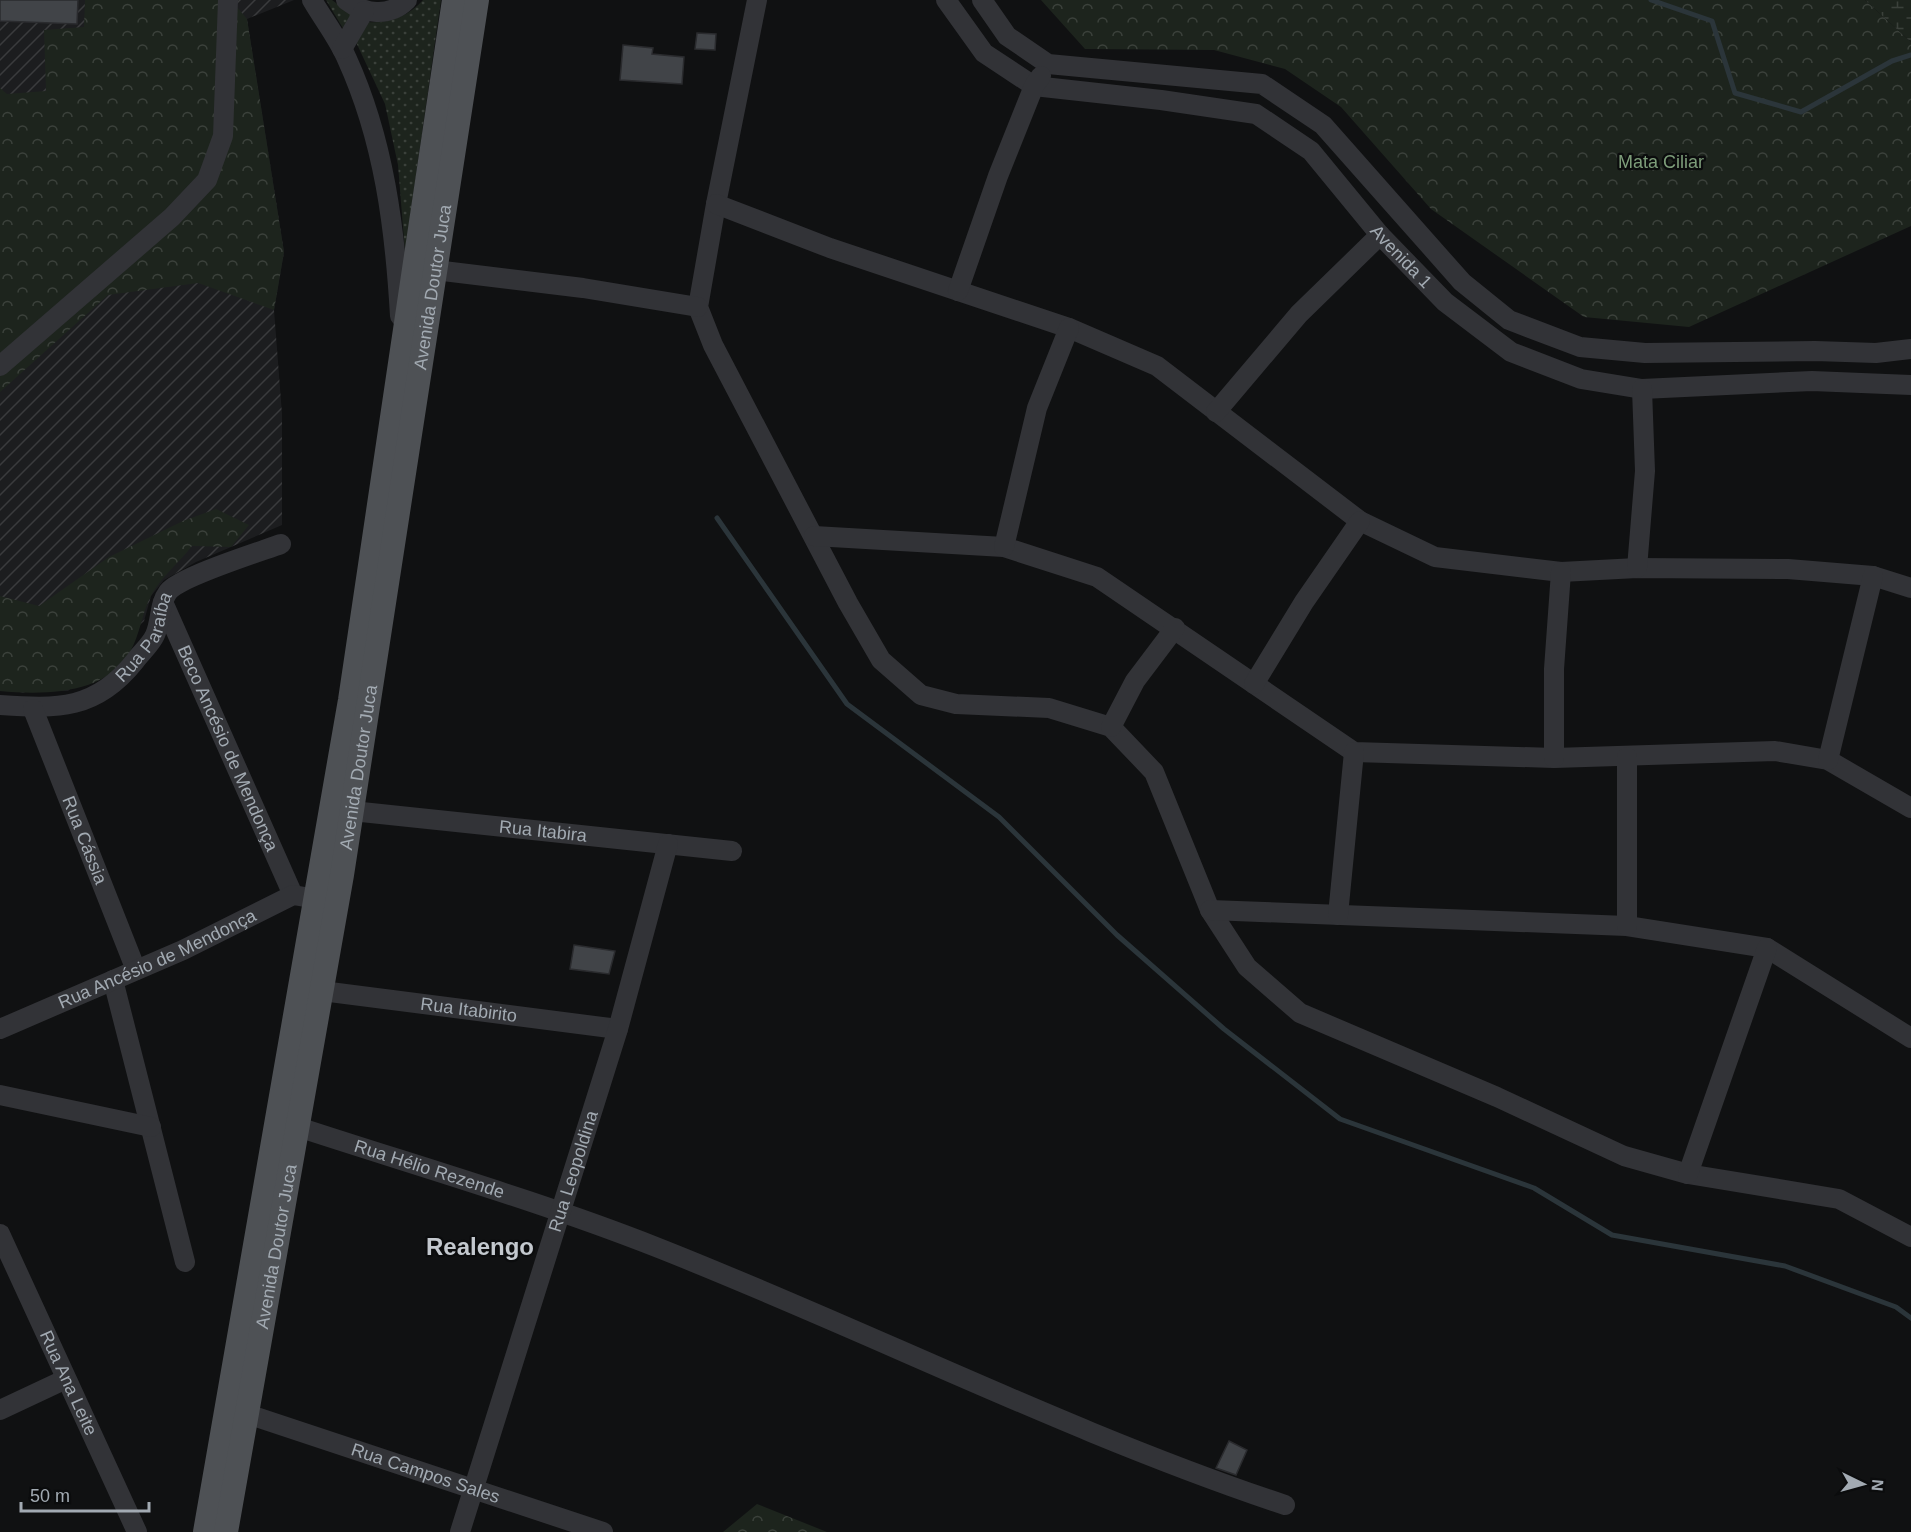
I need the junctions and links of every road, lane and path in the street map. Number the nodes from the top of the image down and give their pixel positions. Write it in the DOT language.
graph roads {
  1 [pos="228,0"];
  2 [pos="312,0"];
  3 [pos="346,0"];
  4 [pos="407,0"];
  5 [pos="454,0"];
  6 [pos="477,0"];
  7 [pos="757,0"];
  8 [pos="946,0"];
  9 [pos="982,0"];
  10 [pos="364,11"];
  11 [pos="342,49"];
  12 [pos="1048,64"];
  13 [pos="1034,86"];
  14 [pos="716,204"];
  15 [pos="1380,235"];
  16 [pos="435,270"];
  17 [pos="958,291"];
  18 [pos="698,307"];
  19 [pos="1069,328"];
  20 [pos="402,345"];
  21 [pos="1911,349"];
  22 [pos="0,366"];
  23 [pos="1911,385"];
  24 [pos="1642,389"];
  25 [pos="1216,412"];
  26 [pos="1360,520"];
  27 [pos="814,536"];
  28 [pos="281,544"];
  29 [pos="1004,548"];
  30 [pos="1637,568"];
  31 [pos="1561,572"];
  32 [pos="1873,576"];
  33 [pos="1911,588"];
  34 [pos="163,602"];
  35 [pos="1175,628"];
  36 [pos="1254,684"];
  37 [pos="0,705"];
  38 [pos="33,709"];
  39 [pos="1111,727"];
  40 [pos="1354,752"];
  41 [pos="1628,757"];
  42 [pos="1554,758"];
  43 [pos="1828,760"];
  44 [pos="1911,808"];
  45 [pos="352,812"];
  46 [pos="668,844"];
  47 [pos="732,851"];
  48 [pos="315,899"];
  49 [pos="1210,910"];
  50 [pos="1338,915"];
  51 [pos="1626,926"];
  52 [pos="1767,948"];
  53 [pos="136,970"];
  54 [pos="113,980"];
  55 [pos="322,991"];
  56 [pos="0,1029"];
  57 [pos="618,1029"];
  58 [pos="1911,1038"];
  59 [pos="0,1095"];
  60 [pos="151,1127"];
  61 [pos="298,1128"];
  62 [pos="1688,1174"];
  63 [pos="562,1212"];
  64 [pos="0,1234"];
  65 [pos="1911,1237"];
  66 [pos="185,1262"];
  67 [pos="66,1379"];
  68 [pos="0,1410"];
  69 [pos="246,1414"];
  70 [pos="473,1488"];
  71 [pos="1285,1505"];
  72 [pos="137,1532"];
  73 [pos="205,1532"];
  74 [pos="225,1532"];
  75 [pos="460,1532"];
  76 [pos="603,1532"];
  1 -- 22 [label="street"];
  2 -- 11 [label="street"];
  3 -- 10 [label="street"];
  4 -- 10 [label="street"];
  5 -- 20 [label="main road, Avenida Doutor Juca"];
  6 -- 16 [label="main road, Avenida Doutor Juca"];
  7 -- 14 [label="street"];
  8 -- 13 [label="street, Avenida 1"];
  9 -- 12 [label="street, Avenida 1"];
  10 -- 11 [label="street"];
  11 -- 20 [label="street"];
  12 -- 13 [label="street"];
  12 -- 21 [label="street, Avenida 1"];
  13 -- 15 [label="street, Avenida 1"];
  13 -- 17 [label="street"];
  14 -- 17 [label="street"];
  14 -- 18 [label="street"];
  15 -- 24 [label="street, Avenida 1"];
  15 -- 25 [label="street"];
  16 -- 18 [label="street"];
  16 -- 45 [label="main road, Avenida Doutor Juca"];
  17 -- 19 [label="street"];
  18 -- 27 [label="street"];
  19 -- 25 [label="street"];
  19 -- 29 [label="street"];
  20 -- 48 [label="main road, Avenida Doutor Juca"];
  23 -- 24 [label="street, Avenida 1"];
  24 -- 30 [label="street"];
  25 -- 26 [label="street"];
  26 -- 31 [label="street"];
  26 -- 36 [label="street"];
  27 -- 29 [label="street"];
  27 -- 39 [label="street"];
  28 -- 34 [label="street, Rua Paraíba"];
  29 -- 35 [label="street"];
  30 -- 31 [label="street"];
  30 -- 32 [label="street"];
  31 -- 42 [label="street"];
  32 -- 33 [label="street"];
  32 -- 43 [label="street"];
  34 -- 38 [label="street, Rua Paraíba"];
  34 -- 48 [label="street, Beco Ancésio de Mendonça"];
  35 -- 36 [label="street"];
  35 -- 39 [label="street"];
  36 -- 40 [label="street"];
  37 -- 38 [label="street, Rua Paraíba"];
  38 -- 53 [label="street, Rua Cássia"];
  39 -- 49 [label="street"];
  40 -- 42 [label="street"];
  40 -- 50 [label="street"];
  41 -- 42 [label="street"];
  41 -- 43 [label="street"];
  41 -- 51 [label="street"];
  43 -- 44 [label="street"];
  45 -- 46 [label="street, Rua Itabira"];
  45 -- 48 [label="main road, Avenida Doutor Juca"];
  46 -- 47 [label="street, Rua Itabira"];
  46 -- 57 [label="street, Rua Leopoldina"];
  48 -- 53 [label="street, Rua Ancésio de Mendonça"];
  48 -- 55 [label="main road, Avenida Doutor Juca"];
  48 -- 73 [label="main road, Avenida Doutor Juca"];
  49 -- 50 [label="street"];
  49 -- 62 [label="street"];
  50 -- 51 [label="street"];
  51 -- 52 [label="street"];
  52 -- 58 [label="street"];
  52 -- 62 [label="street"];
  53 -- 54 [label="street, Rua Ancésio de Mendonça"];
  54 -- 56 [label="street, Rua Ancésio de Mendonça"];
  54 -- 60 [label="street"];
  55 -- 57 [label="street, Rua Itabirito"];
  55 -- 61 [label="main road, Avenida Doutor Juca"];
  57 -- 63 [label="street, Rua Leopoldina"];
  59 -- 60 [label="street"];
  60 -- 66 [label="street"];
  61 -- 63 [label="street, Rua Hélio Rezende"];
  61 -- 69 [label="main road, Avenida Doutor Juca"];
  62 -- 65 [label="street"];
  63 -- 70 [label="street, Rua Leopoldina"];
  63 -- 71 [label="street, Rua Hélio Rezende"];
  64 -- 67 [label="street, Rua Ana Leite"];
  67 -- 68 [label="street"];
  67 -- 72 [label="street, Rua Ana Leite"];
  69 -- 70 [label="street, Rua Campos Sales"];
  69 -- 74 [label="main road, Avenida Doutor Juca"];
  70 -- 75 [label="street, Rua Leopoldina"];
  70 -- 76 [label="street, Rua Campos Sales"];
}
